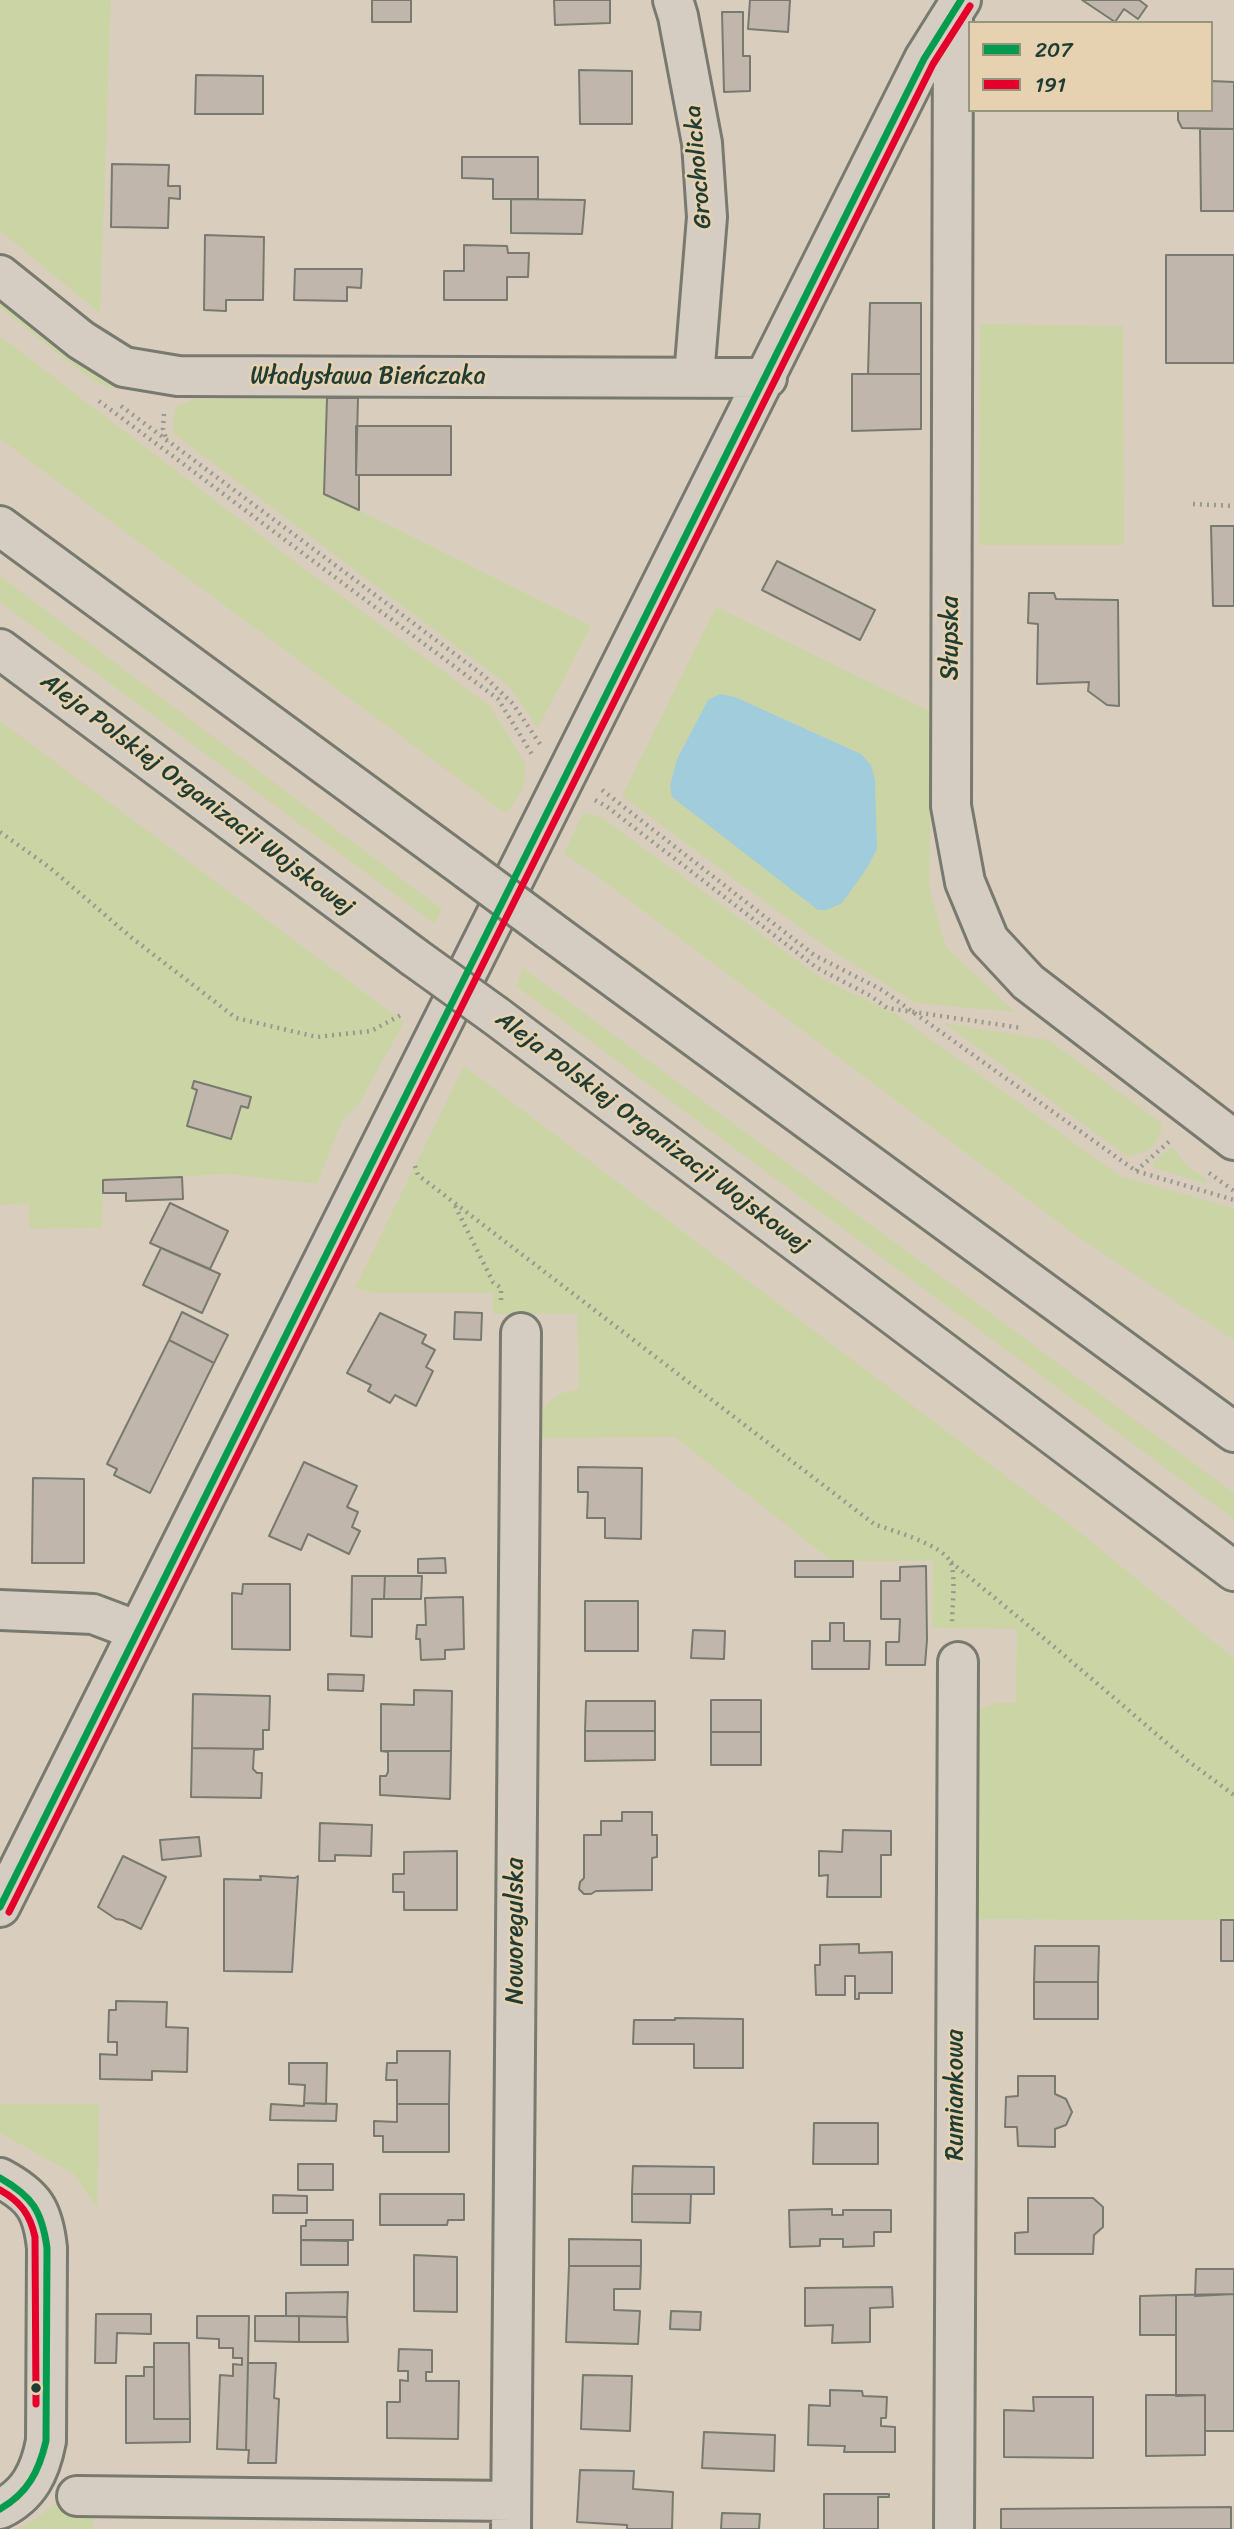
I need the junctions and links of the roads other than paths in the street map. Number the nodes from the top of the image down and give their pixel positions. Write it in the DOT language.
graph roads {
  1 [pos="673,0"];
  2 [pos="957,6"];
  3 [pos="0,275"];
  4 [pos="694,377"];
  5 [pos="766,378"];
  6 [pos="0,526"];
  7 [pos="0,649"];
  8 [pos="1234,1140"];
  9 [pos="521,1333"];
  10 [pos="1234,1432"];
  11 [pos="1234,1571"];
  12 [pos="0,1610"];
  13 [pos="138,1631"];
  14 [pos="958,1662"];
  15 [pos="0,1907"];
  16 [pos="0,2178"];
  17 [pos="76,2496"];
  18 [pos="0,2510"];
  19 [pos="511,2515"];
  20 [pos="954,2529"];
  1 -- 4 [label="main road, Grocholicka"];
  2 -- 5 [label="main road"];
  2 -- 8 [label="main road, Słupska"];
  3 -- 4 [label="main road, Władysława Bieńczaka"];
  4 -- 5 [label="main road, Władysława Bieńczaka"];
  5 -- 13 [label="main road"];
  6 -- 10 [label="main road, bridge"];
  7 -- 11 [label="main road, Aleja Polskiej Organizacji Wojskowej, bridge"];
  9 -- 19 [label="main road, Noworegulska"];
  12 -- 13 [label="main road"];
  13 -- 15 [label="main road"];
  14 -- 20 [label="main road, Rumiankowa"];
  16 -- 18 [label="main road"];
  17 -- 19 [label="main road"];
}
